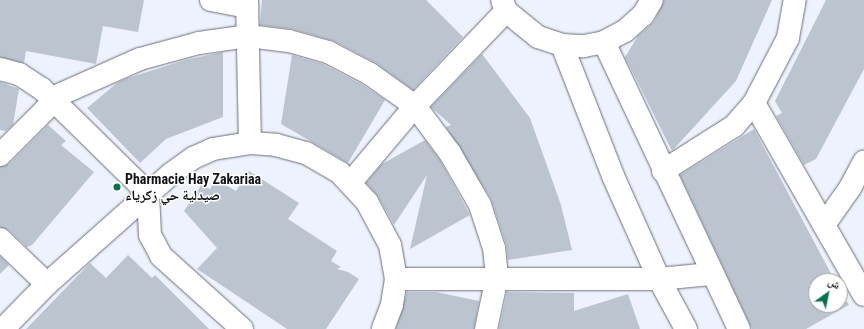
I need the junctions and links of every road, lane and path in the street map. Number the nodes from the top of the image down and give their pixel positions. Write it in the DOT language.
graph roads {
  1 [pos="211,0"];
  2 [pos="652,0"];
  3 [pos="796,0"];
  4 [pos="247,4"];
  5 [pos="504,6"];
  6 [pos="248,36"];
  7 [pos="604,42"];
  8 [pos="562,45"];
  9 [pos="0,69"];
  10 [pos="53,100"];
  11 [pos="754,103"];
  12 [pos="415,106"];
  13 [pos="250,143"];
  14 [pos="0,155"];
  15 [pos="864,162"];
  16 [pos="663,171"];
  17 [pos="350,182"];
  18 [pos="148,193"];
  19 [pos="824,225"];
  20 [pos="0,239"];
  21 [pos="711,274"];
  22 [pos="497,277"];
  23 [pos="396,279"];
  24 [pos="659,279"];
  25 [pos="47,284"];
  26 [pos="864,295"];
  27 [pos="3,329"];
  28 [pos="242,329"];
  29 [pos="383,329"];
  30 [pos="486,329"];
  31 [pos="686,329"];
  32 [pos="739,329"];
  1 -- 4 [label="street"];
  2 -- 7 [label="street"];
  3 -- 11 [label="street"];
  4 -- 6 [label="street"];
  5 -- 8 [label="street"];
  5 -- 12 [label="street"];
  6 -- 10 [label="street"];
  6 -- 12 [label="street"];
  6 -- 13 [label="street"];
  7 -- 8 [label="street"];
  7 -- 16 [label="street"];
  8 -- 24 [label="street"];
  9 -- 10 [label="street"];
  10 -- 14 [label="street"];
  10 -- 18 [label="street"];
  11 -- 16 [label="street"];
  11 -- 19 [label="street"];
  12 -- 17 [label="street"];
  12 -- 22 [label="street"];
  13 -- 17 [label="street"];
  13 -- 18 [label="street"];
  15 -- 19 [label="street"];
  16 -- 21 [label="street"];
  17 -- 23 [label="street"];
  18 -- 25 [label="street"];
  18 -- 28 [label="street"];
  19 -- 26 [label="street"];
  20 -- 25 [label="street"];
  21 -- 24 [label="street"];
  21 -- 32 [label="street"];
  22 -- 23 [label="street"];
  22 -- 24 [label="street"];
  22 -- 30 [label="street"];
  23 -- 29 [label="street"];
  24 -- 31 [label="street"];
  25 -- 27 [label="street"];
}
